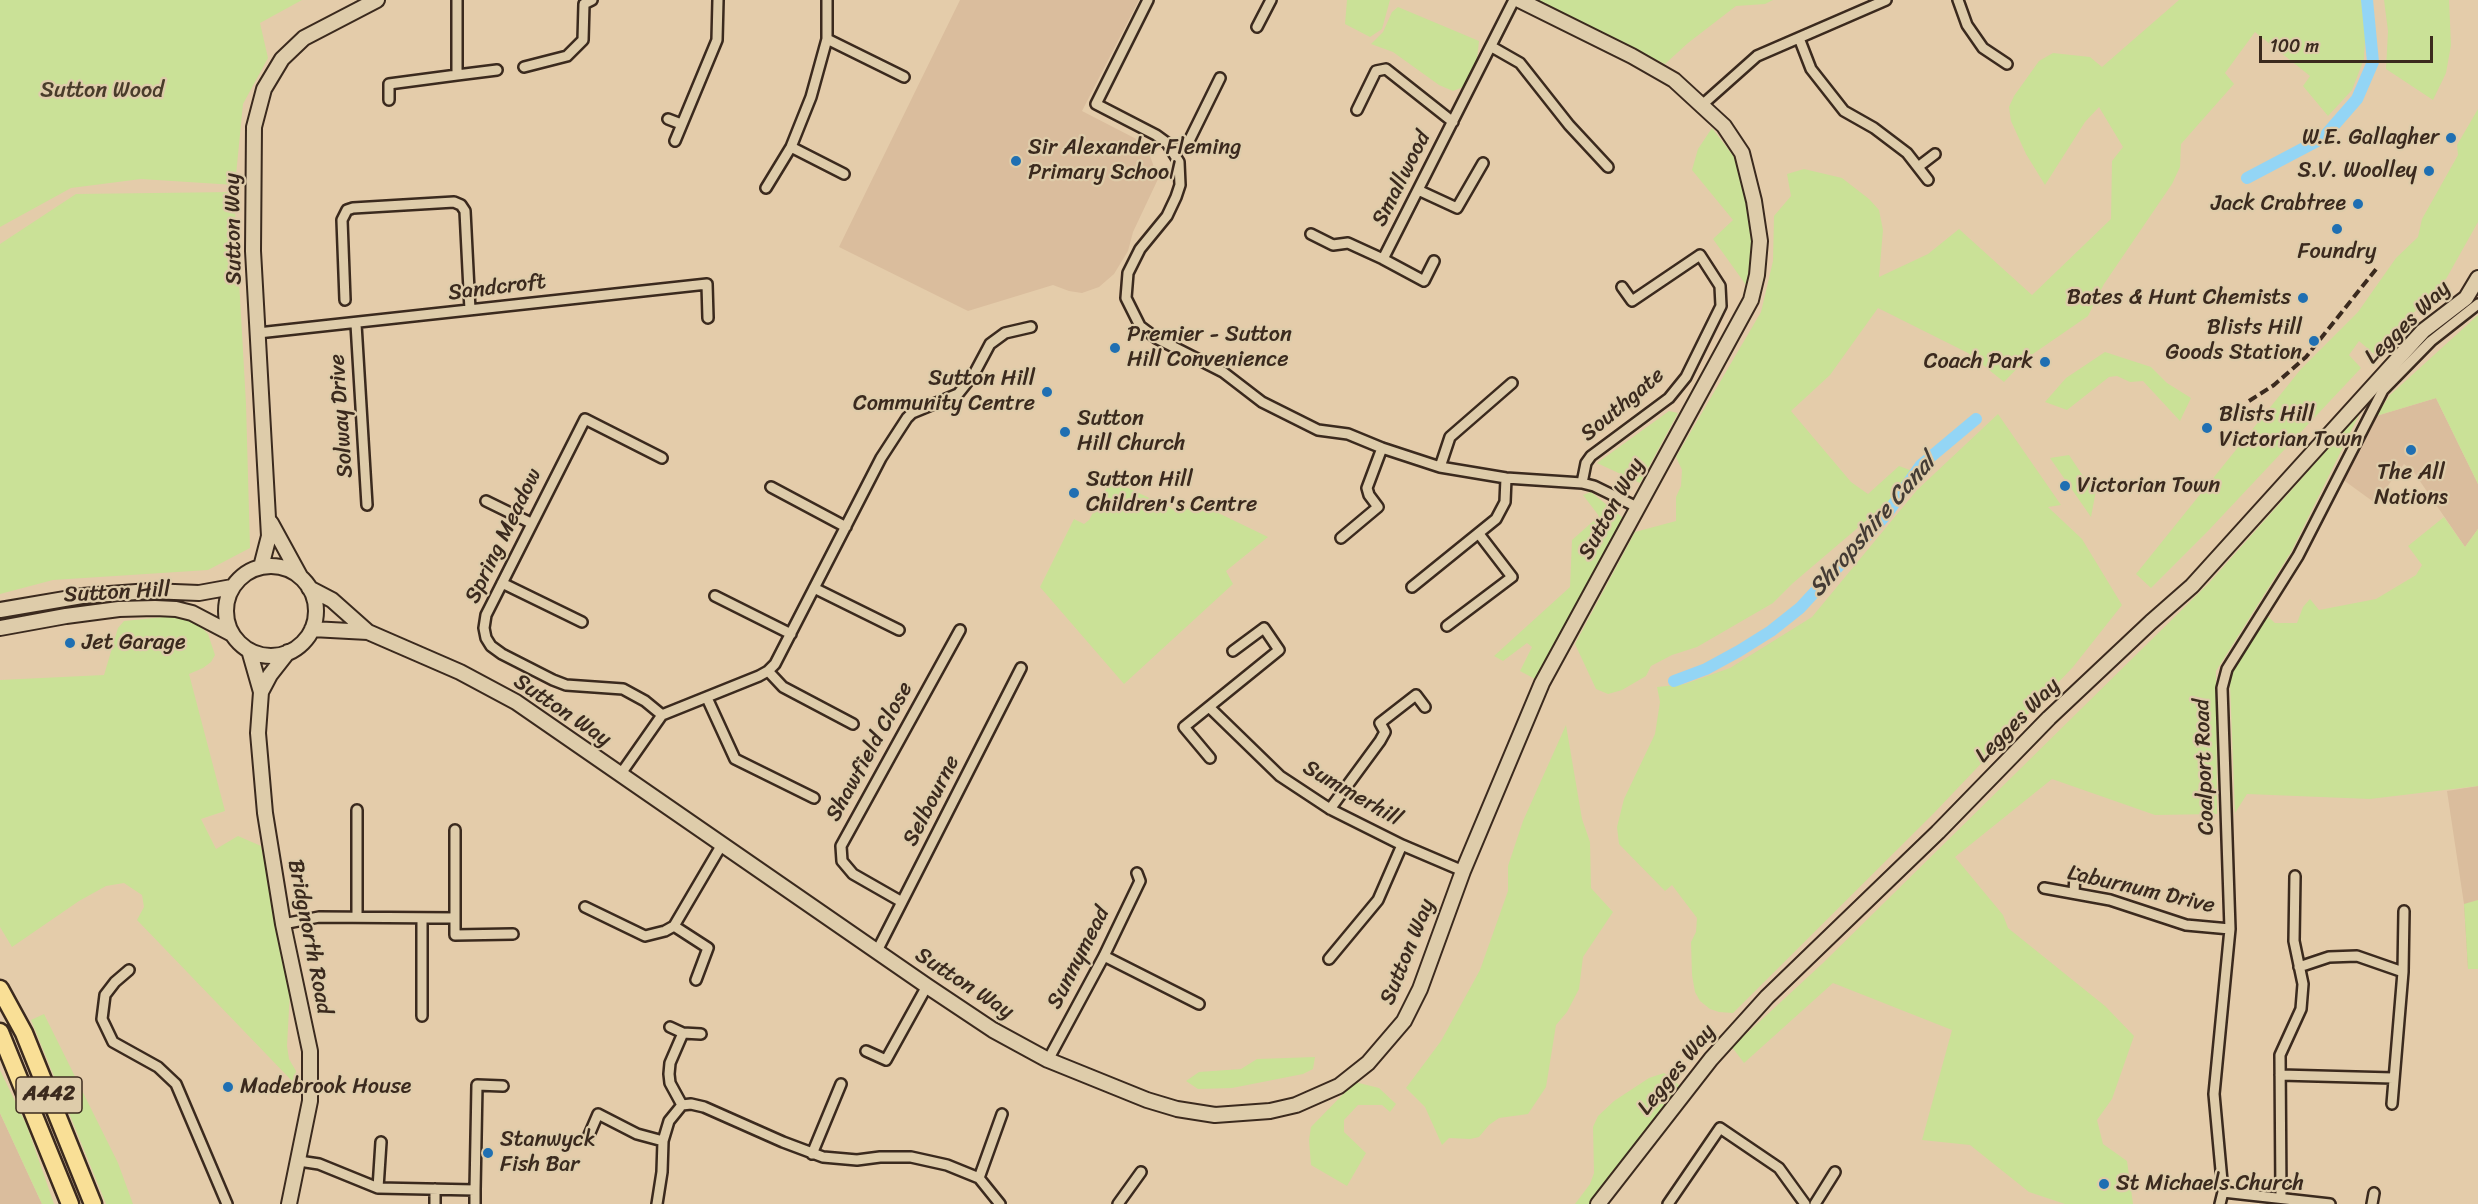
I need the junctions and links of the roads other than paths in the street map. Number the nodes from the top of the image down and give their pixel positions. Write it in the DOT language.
graph roads {
  1 [pos="376,0"];
  2 [pos="457,0"];
  3 [pos="718,0"];
  4 [pos="827,0"];
  5 [pos="1148,0"];
  6 [pos="1271,0"];
  7 [pos="1516,0"];
  8 [pos="1886,0"];
  9 [pos="1958,0"];
  10 [pos="586,1"];
  11 [pos="1257,27"];
  12 [pos="1799,38"];
  13 [pos="827,39"];
  14 [pos="1492,47"];
  15 [pos="2007,64"];
  16 [pos="524,66"];
  17 [pos="497,70"];
  18 [pos="457,75"];
  19 [pos="904,77"];
  20 [pos="1220,78"];
  21 [pos="389,100"];
  22 [pos="1702,105"];
  23 [pos="1357,110"];
  24 [pos="668,119"];
  25 [pos="1454,122"];
  26 [pos="681,124"];
  27 [pos="675,141"];
  28 [pos="791,147"];
  29 [pos="1174,152"];
  30 [pos="1935,154"];
  31 [pos="1483,163"];
  32 [pos="1608,167"];
  33 [pos="1918,167"];
  34 [pos="844,174"];
  35 [pos="1928,180"];
  36 [pos="766,188"];
  37 [pos="1418,190"];
  38 [pos="1311,234"];
  39 [pos="1383,260"];
  40 [pos="1434,261"];
  41 [pos="2478,278"];
  42 [pos="1622,287"];
  43 [pos="345,300"];
  44 [pos="2478,304"];
  45 [pos="470,310"];
  46 [pos="708,318"];
  47 [pos="356,324"];
  48 [pos="1030,327"];
  49 [pos="258,333"];
  50 [pos="1512,383"];
  51 [pos="1382,448"];
  52 [pos="662,458"];
  53 [pos="1440,467"];
  54 [pos="1506,478"];
  55 [pos="1582,483"];
  56 [pos="771,487"];
  57 [pos="486,501"];
  58 [pos="367,505"];
  59 [pos="1638,507"];
  60 [pos="268,516"];
  61 [pos="531,523"];
  62 [pos="846,527"];
  63 [pos="1479,534"];
  64 [pos="1341,538"];
  65 [pos="261,567"];
  66 [pos="300,576"];
  67 [pos="502,583"];
  68 [pos="232,587"];
  69 [pos="1412,587"];
  70 [pos="309,588"];
  71 [pos="814,588"];
  72 [pos="715,596"];
  73 [pos="0,610"];
  74 [pos="582,622"];
  75 [pos="1447,626"];
  76 [pos="0,628"];
  77 [pos="312,629"];
  78 [pos="899,630"];
  79 [pos="960,630"];
  80 [pos="368,632"];
  81 [pos="232,634"];
  82 [pos="790,634"];
  83 [pos="249,650"];
  84 [pos="1233,651"];
  85 [pos="288,652"];
  86 [pos="1021,668"];
  87 [pos="768,671"];
  88 [pos="261,692"];
  89 [pos="707,698"];
  90 [pos="1209,707"];
  91 [pos="1425,707"];
  92 [pos="662,715"];
  93 [pos="853,724"];
  94 [pos="1210,758"];
  95 [pos="620,775"];
  96 [pos="813,798"];
  97 [pos="1330,809"];
  98 [pos="357,810"];
  99 [pos="455,830"];
  100 [pos="1402,845"];
  101 [pos="721,846"];
  102 [pos="1463,871"];
  103 [pos="1137,873"];
  104 [pos="2075,874"];
  105 [pos="2295,876"];
  106 [pos="2044,888"];
  107 [pos="2073,893"];
  108 [pos="902,902"];
  109 [pos="585,907"];
  110 [pos="2404,911"];
  111 [pos="357,917"];
  112 [pos="422,918"];
  113 [pos="455,918"];
  114 [pos="283,924"];
  115 [pos="674,926"];
  116 [pos="2230,929"];
  117 [pos="513,934"];
  118 [pos="877,951"];
  119 [pos="1104,956"];
  120 [pos="1329,959"];
  121 [pos="2300,967"];
  122 [pos="129,970"];
  123 [pos="2403,972"];
  124 [pos="696,980"];
  125 [pos="927,986"];
  126 [pos="0,989"];
  127 [pos="1199,1005"];
  128 [pos="422,1016"];
  129 [pos="670,1027"];
  130 [pos="0,1032"];
  131 [pos="683,1033"];
  132 [pos="701,1034"];
  133 [pos="866,1051"];
  134 [pos="1048,1060"];
  135 [pos="2280,1075"];
  136 [pos="2393,1078"];
  137 [pos="841,1084"];
  138 [pos="503,1086"];
  139 [pos="2392,1104"];
  140 [pos="682,1106"];
  141 [pos="1002,1114"];
  142 [pos="589,1135"];
  143 [pos="663,1141"];
  144 [pos="381,1142"];
  145 [pos="812,1154"];
  146 [pos="299,1161"];
  147 [pos="1141,1172"];
  148 [pos="1835,1172"];
  149 [pos="979,1178"];
  150 [pos="378,1188"];
  151 [pos="435,1189"];
  152 [pos="475,1190"];
  153 [pos="2223,1192"];
  154 [pos="2374,1193"];
  155 [pos="2281,1197"];
  156 [pos="70,1204"];
  157 [pos="93,1204"];
  158 [pos="226,1204"];
  159 [pos="289,1204"];
  160 [pos="435,1204"];
  161 [pos="475,1204"];
  162 [pos="657,1204"];
  163 [pos="1000,1204"];
  164 [pos="1118,1204"];
  165 [pos="1598,1204"];
  166 [pos="1669,1204"];
  167 [pos="1804,1204"];
  168 [pos="1815,1204"];
  169 [pos="2220,1204"];
  170 [pos="2330,1204"];
  171 [pos="2372,1204"];
  1 -- 49 [label="street, Sutton Way"];
  2 -- 18 [label="street"];
  3 -- 26 [label="street"];
  4 -- 13 [label="street"];
  5 -- 29 [label="street"];
  6 -- 11 [label="street"];
  7 -- 14 [label="street, Smallwood"];
  7 -- 22 [label="street, Sutton Way"];
  8 -- 12 [label="street"];
  9 -- 15 [label="street"];
  10 -- 16 [label="street"];
  12 -- 22 [label="street"];
  12 -- 33 [label="street"];
  13 -- 19 [label="street"];
  13 -- 28 [label="street"];
  14 -- 25 [label="street, Smallwood"];
  14 -- 32 [label="street"];
  17 -- 18 [label="street"];
  18 -- 21 [label="street"];
  20 -- 29 [label="street"];
  22 -- 59 [label="street, Sutton Way"];
  23 -- 25 [label="street"];
  24 -- 26 [label="street"];
  25 -- 37 [label="street, Smallwood"];
  26 -- 27 [label="street"];
  28 -- 34 [label="street"];
  28 -- 36 [label="street"];
  29 -- 51 [label="street"];
  30 -- 33 [label="street"];
  31 -- 37 [label="street"];
  33 -- 35 [label="street"];
  37 -- 39 [label="street, Smallwood"];
  38 -- 39 [label="street, Smallwood"];
  39 -- 40 [label="street"];
  41 -- 165 [label="street, Legges Way"];
  42 -- 55 [label="street, Southgate"];
  43 -- 45 [label="street"];
  44 -- 116 [label="street, Coalport Road"];
  45 -- 46 [label="street, Sandcroft"];
  45 -- 47 [label="street, Sandcroft"];
  47 -- 49 [label="street, Sandcroft"];
  47 -- 58 [label="street, Solway Drive"];
  48 -- 62 [label="street"];
  49 -- 60 [label="street, Sutton Way"];
  50 -- 53 [label="street"];
  51 -- 53 [label="street"];
  51 -- 64 [label="street"];
  52 -- 61 [label="street, Spring Meadow"];
  53 -- 54 [label="street"];
  54 -- 55 [label="street"];
  54 -- 63 [label="street"];
  55 -- 59 [label="street"];
  56 -- 62 [label="street"];
  57 -- 61 [label="street"];
  59 -- 102 [label="street, Sutton Way"];
  60 -- 65 [label="street, Sutton Way"];
  60 -- 66 [label="street, Sutton Way"];
  61 -- 67 [label="street, Spring Meadow"];
  62 -- 71 [label="street"];
  63 -- 69 [label="street"];
  63 -- 75 [label="street"];
  65 -- 66 [label="street"];
  65 -- 68 [label="street"];
  66 -- 70 [label="street"];
  67 -- 74 [label="street"];
  67 -- 92 [label="street, Spring Meadow"];
  68 -- 73 [label="street, Sutton Hill"];
  68 -- 81 [label="street"];
  70 -- 77 [label="street"];
  70 -- 80 [label="street, Sutton Way"];
  71 -- 78 [label="street"];
  71 -- 82 [label="street"];
  72 -- 82 [label="street"];
  76 -- 81 [label="street, Sutton Hill"];
  77 -- 80 [label="street, Sutton Way"];
  77 -- 85 [label="street"];
  79 -- 108 [label="street, Shawfield Close"];
  80 -- 95 [label="street, Sutton Way"];
  81 -- 83 [label="street"];
  82 -- 87 [label="street"];
  83 -- 85 [label="street"];
  83 -- 88 [label="street, Bridgnorth Road"];
  84 -- 90 [label="street"];
  85 -- 88 [label="street"];
  86 -- 108 [label="street, Selbourne"];
  87 -- 89 [label="street"];
  87 -- 93 [label="street"];
  88 -- 114 [label="street, Bridgnorth Road"];
  89 -- 92 [label="street"];
  89 -- 96 [label="street"];
  90 -- 94 [label="street"];
  90 -- 97 [label="street, Summerhill"];
  91 -- 97 [label="street"];
  92 -- 95 [label="street"];
  95 -- 101 [label="street, Sutton Way"];
  97 -- 100 [label="street, Summerhill"];
  98 -- 111 [label="street"];
  99 -- 113 [label="street"];
  100 -- 102 [label="street, Summerhill"];
  100 -- 120 [label="street"];
  101 -- 115 [label="street"];
  101 -- 118 [label="street, Sutton Way"];
  102 -- 134 [label="street, Sutton Way"];
  103 -- 119 [label="street, Sunnymead"];
  104 -- 107 [label="street"];
  105 -- 121 [label="street"];
  106 -- 107 [label="street, Laburnum Drive"];
  107 -- 116 [label="street, Laburnum Drive"];
  108 -- 118 [label="street, Selbourne"];
  109 -- 115 [label="street"];
  110 -- 123 [label="street"];
  111 -- 112 [label="street"];
  111 -- 114 [label="street"];
  112 -- 113 [label="street"];
  112 -- 128 [label="street"];
  113 -- 117 [label="street"];
  114 -- 146 [label="street, Bridgnorth Road"];
  115 -- 124 [label="street"];
  116 -- 153 [label="street, Coalport Road"];
  118 -- 125 [label="street, Sutton Way"];
  119 -- 127 [label="street"];
  119 -- 134 [label="street, Sunnymead"];
  121 -- 123 [label="street"];
  121 -- 135 [label="street"];
  122 -- 158 [label="street"];
  123 -- 136 [label="street"];
  125 -- 133 [label="street"];
  125 -- 134 [label="street, Sutton Way"];
  126 -- 157 [label="highway, A442"];
  129 -- 131 [label="street"];
  130 -- 156 [label="highway, A442"];
  131 -- 132 [label="street"];
  131 -- 140 [label="street"];
  135 -- 136 [label="street"];
  135 -- 155 [label="street"];
  136 -- 139 [label="street"];
  137 -- 145 [label="street"];
  138 -- 152 [label="street"];
  140 -- 143 [label="street"];
  140 -- 145 [label="street"];
  141 -- 149 [label="street"];
  142 -- 143 [label="street"];
  143 -- 162 [label="street"];
  144 -- 150 [label="street"];
  145 -- 149 [label="street"];
  146 -- 150 [label="street"];
  146 -- 159 [label="street, Bridgnorth Road"];
  147 -- 164 [label="street"];
  148 -- 168 [label="street"];
  149 -- 163 [label="street"];
  150 -- 151 [label="street"];
  151 -- 152 [label="street"];
  151 -- 160 [label="street"];
  152 -- 161 [label="street"];
  153 -- 155 [label="street"];
  153 -- 169 [label="street, Coalport Road"];
  154 -- 171 [label="street"];
  155 -- 170 [label="street"];
  166 -- 167 [label="street"];
}
